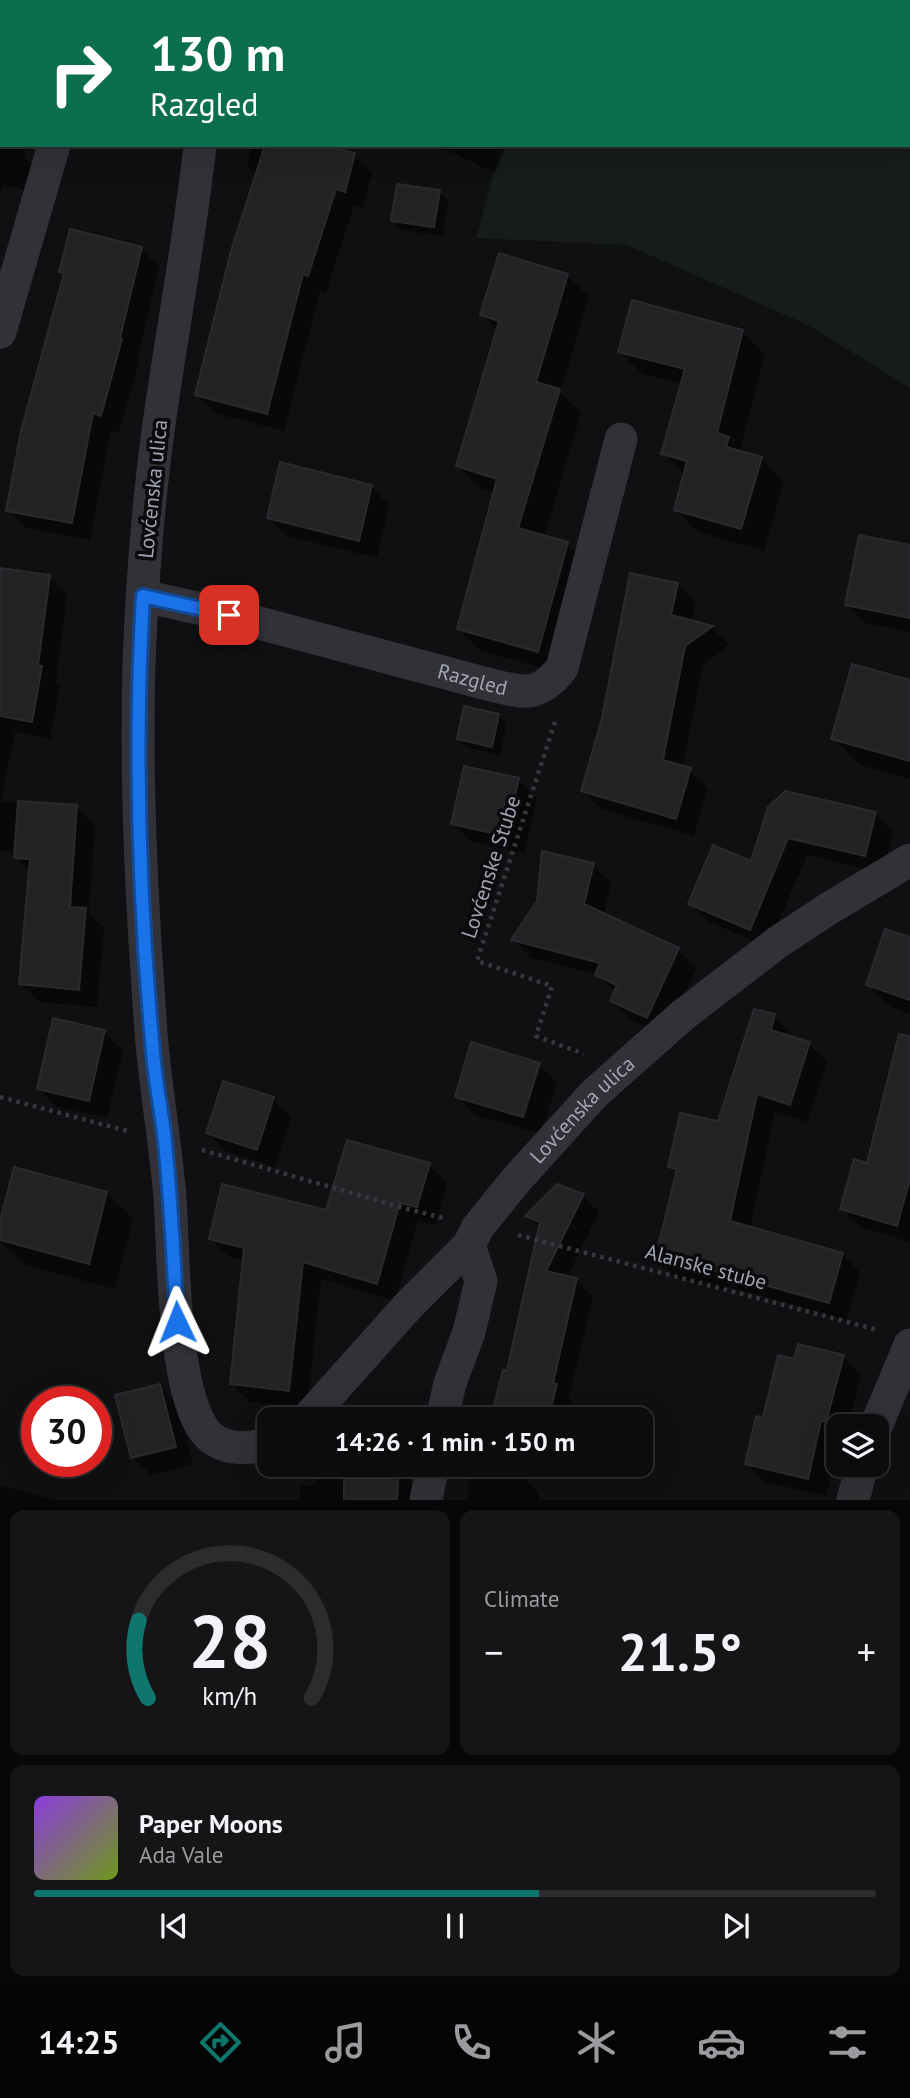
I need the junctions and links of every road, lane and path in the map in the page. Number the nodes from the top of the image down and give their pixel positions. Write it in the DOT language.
graph roads {
  1 [pos="53,147"];
  2 [pos="200,147"];
  3 [pos="0,332"];
  4 [pos="621,439"];
  5 [pos="143,596"];
  6 [pos="542,688"];
  7 [pos="910,860"];
  8 [pos="624,1068"];
  9 [pos="0,1097"];
  10 [pos="134,1133"];
  11 [pos="192,1147"];
  12 [pos="446,1218"];
  13 [pos="517,1234"];
  14 [pos="470,1245"];
  15 [pos="898,1339"];
  16 [pos="318,1407"];
  17 [pos="445,1407"];
  18 [pos="879,1414"];
  19 [pos="257,1446"];
  20 [pos="431,1477"];
  21 [pos="859,1477"];
  22 [pos="426,1500"];
  23 [pos="853,1500"];
  1 -- 3 [label="street"];
  2 -- 5 [label="street, Lovćenska ulica"];
  4 -- 6 [label="street"];
  5 -- 6 [label="street, Razgled"];
  5 -- 19 [label="street, Lovćenska ulica"];
  6 -- 8 [label="path, Lovćenske Stube"];
  7 -- 8 [label="street, Lovćenska ulica"];
  8 -- 14 [label="street, Lovćenska ulica"];
  9 -- 10 [label="path"];
  11 -- 12 [label="path"];
  13 -- 15 [label="path, Alanske stube"];
  14 -- 16 [label="street, Lovćenska ulica"];
  14 -- 17 [label="street"];
  15 -- 18 [label="street"];
  20 -- 22 [label="street"];
  21 -- 23 [label="street"];
}
